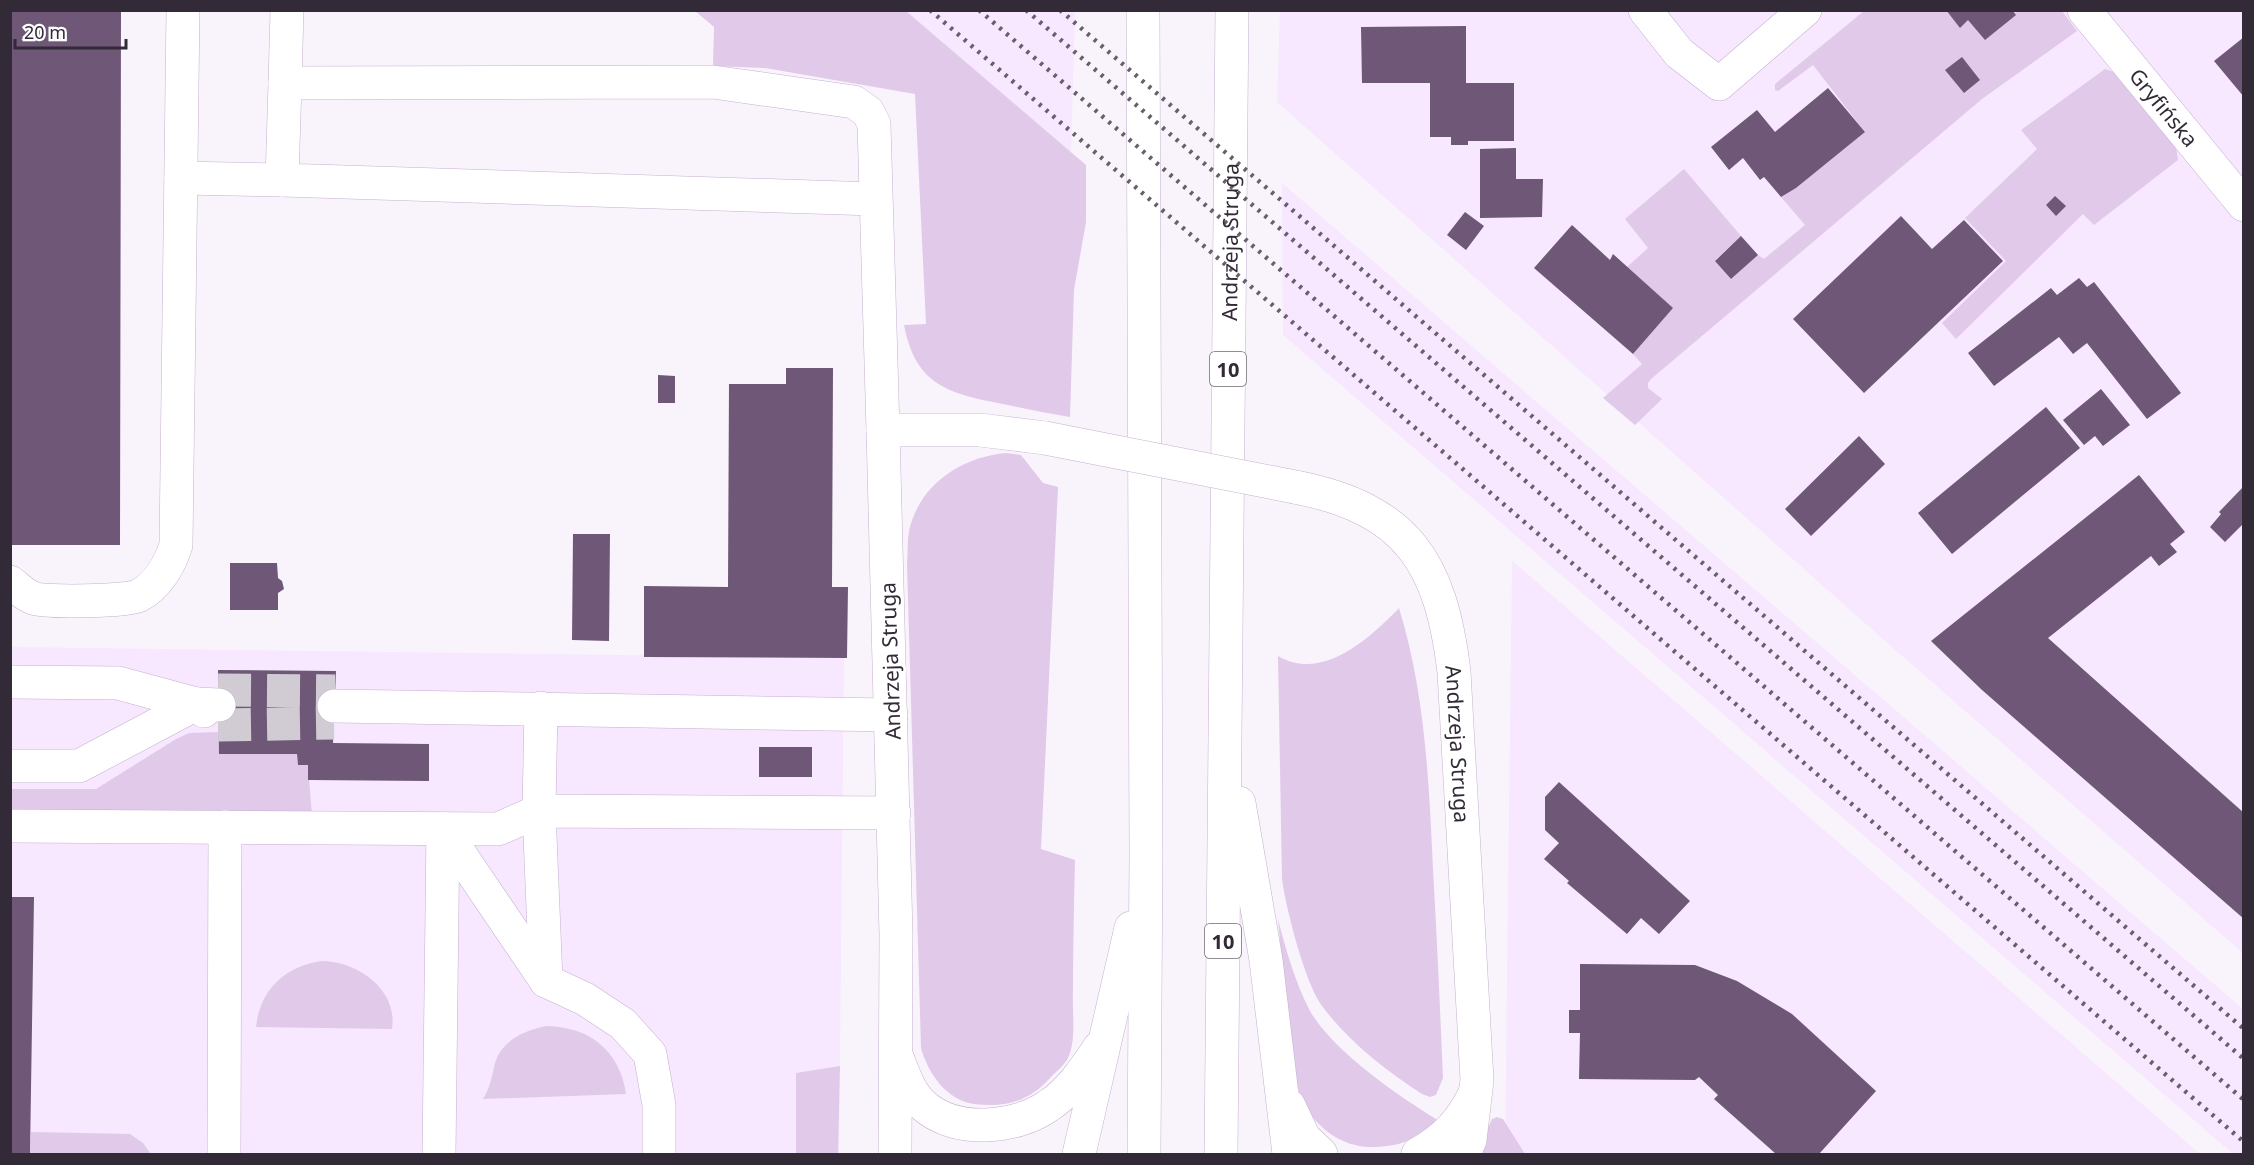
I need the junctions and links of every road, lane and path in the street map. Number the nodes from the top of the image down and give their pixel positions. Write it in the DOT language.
graph roads {
  1 [pos="183,10"];
  2 [pos="286,10"];
  3 [pos="1143,10"];
  4 [pos="1232,10"];
  5 [pos="1645,10"];
  6 [pos="1805,10"];
  7 [pos="2084,10"];
  8 [pos="285,83"];
  9 [pos="181,178"];
  10 [pos="282,180"];
  11 [pos="875,199"];
  12 [pos="2244,205"];
  13 [pos="883,430"];
  14 [pos="10,582"];
  15 [pos="10,682"];
  16 [pos="334,707"];
  17 [pos="541,708"];
  18 [pos="891,716"];
  19 [pos="1227,727"];
  20 [pos="10,766"];
  21 [pos="539,811"];
  22 [pos="894,813"];
  23 [pos="10,826"];
  24 [pos="225,827"];
  25 [pos="443,829"];
  26 [pos="1146,855"];
  27 [pos="546,981"];
  28 [pos="1109,1031"];
  29 [pos="897,1057"];
  30 [pos="1279,1076"];
  31 [pos="1475,1093"];
  32 [pos="224,1155"];
  33 [pos="439,1155"];
  34 [pos="658,1155"];
  35 [pos="895,1155"];
  36 [pos="1079,1155"];
  37 [pos="1144,1155"];
  38 [pos="1221,1155"];
  39 [pos="1289,1155"];
  40 [pos="1321,1155"];
  41 [pos="1418,1155"];
  42 [pos="1464,1155"];
  1 -- 9 [label="main road"];
  2 -- 8 [label="main road"];
  3 -- 26 [label="main road"];
  4 -- 19 [label="main road, Andrzeja Struga / 10"];
  5 -- 6 [label="main road"];
  7 -- 12 [label="main road, Gryfińska"];
  8 -- 10 [label="main road"];
  8 -- 11 [label="main road"];
  9 -- 10 [label="main road"];
  9 -- 14 [label="main road"];
  10 -- 11 [label="main road"];
  11 -- 13 [label="main road"];
  13 -- 18 [label="main road, Andrzeja Struga"];
  13 -- 31 [label="main road, Andrzeja Struga, bridge"];
  15 -- 20 [label="main road"];
  16 -- 17 [label="main road"];
  17 -- 18 [label="main road"];
  17 -- 21 [label="main road"];
  18 -- 22 [label="main road, Andrzeja Struga"];
  19 -- 30 [label="main road"];
  19 -- 38 [label="main road, Andrzeja Struga / 10"];
  21 -- 22 [label="main road"];
  21 -- 25 [label="main road"];
  21 -- 27 [label="main road"];
  22 -- 29 [label="main road, Andrzeja Struga"];
  23 -- 24 [label="main road"];
  24 -- 25 [label="main road"];
  24 -- 32 [label="main road"];
  25 -- 27 [label="main road"];
  25 -- 33 [label="main road"];
  26 -- 28 [label="main road"];
  26 -- 37 [label="main road"];
  27 -- 34 [label="main road"];
  28 -- 29 [label="main road"];
  28 -- 36 [label="main road"];
  29 -- 35 [label="main road, Andrzeja Struga"];
  30 -- 39 [label="main road"];
  30 -- 40 [label="main road"];
  31 -- 41 [label="main road"];
  31 -- 42 [label="main road, Andrzeja Struga"];
}
